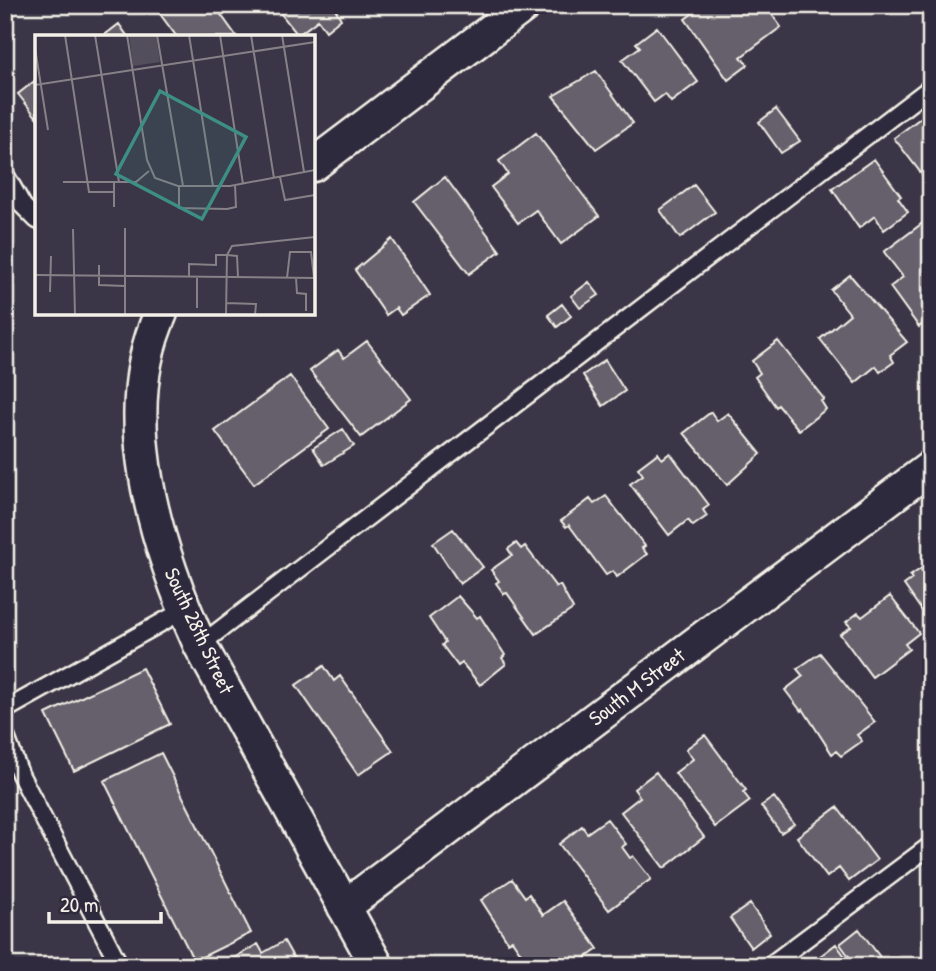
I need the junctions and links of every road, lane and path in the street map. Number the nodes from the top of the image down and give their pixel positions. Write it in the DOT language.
graph roads {
  1 [pos="525,5"];
  2 [pos="931,87"];
  3 [pos="315,163"];
  4 [pos="5,174"];
  5 [pos="35,218"];
  6 [pos="157,322"];
  7 [pos="931,467"];
  8 [pos="184,610"];
  9 [pos="200,645"];
  10 [pos="5,710"];
  11 [pos="5,734"];
  12 [pos="931,845"];
  13 [pos="344,907"];
  14 [pos="120,966"];
  15 [pos="377,966"];
  16 [pos="769,966"];
  1 -- 3 [label="street"];
  2 -- 9 [label="lane"];
  4 -- 5 [label="lane"];
  6 -- 8 [label="street, South 28th Street"];
  7 -- 13 [label="street, South M Street"];
  8 -- 9 [label="street, South 28th Street"];
  8 -- 10 [label="lane"];
  9 -- 13 [label="street, South 28th Street"];
  11 -- 14 [label="lane"];
  12 -- 16 [label="lane"];
  13 -- 15 [label="street, South 28th Street"];
}
